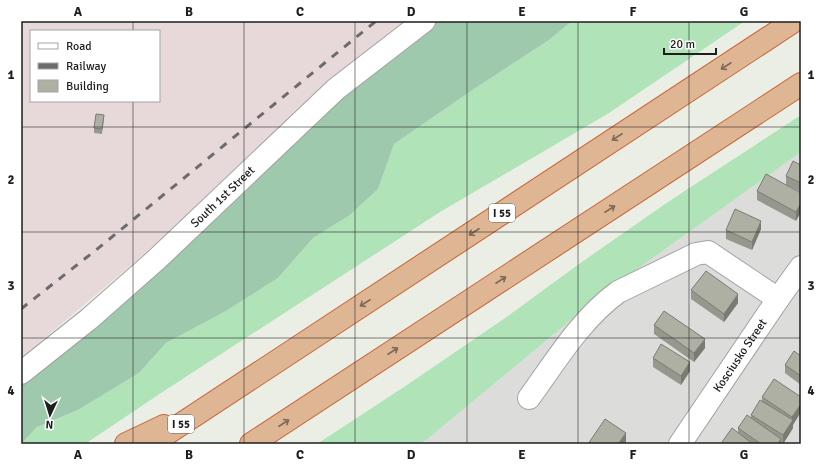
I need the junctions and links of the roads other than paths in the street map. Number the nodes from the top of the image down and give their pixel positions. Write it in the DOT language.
graph roads {
  1 [pos="424,21"];
  2 [pos="794,21"];
  3 [pos="801,84"];
  4 [pos="801,267"];
  5 [pos="778,299"];
  6 [pos="21,373"];
  7 [pos="528,398"];
  8 [pos="210,405"];
  9 [pos="126,444"];
  10 [pos="151,444"];
  11 [pos="251,444"];
  12 [pos="680,444"];
  1 -- 6 [label="street, South 1st Street"];
  2 -- 8 [label="highway, I 55, one-way"];
  11 -- 3 [label="highway, one-way"];
  4 -- 5 [label="street, Kosciusko Street"];
  5 -- 7 [label="street"];
  5 -- 12 [label="street, Kosciusko Street"];
  8 -- 9 [label="highway"];
  8 -- 10 [label="highway, I 55"];
}
